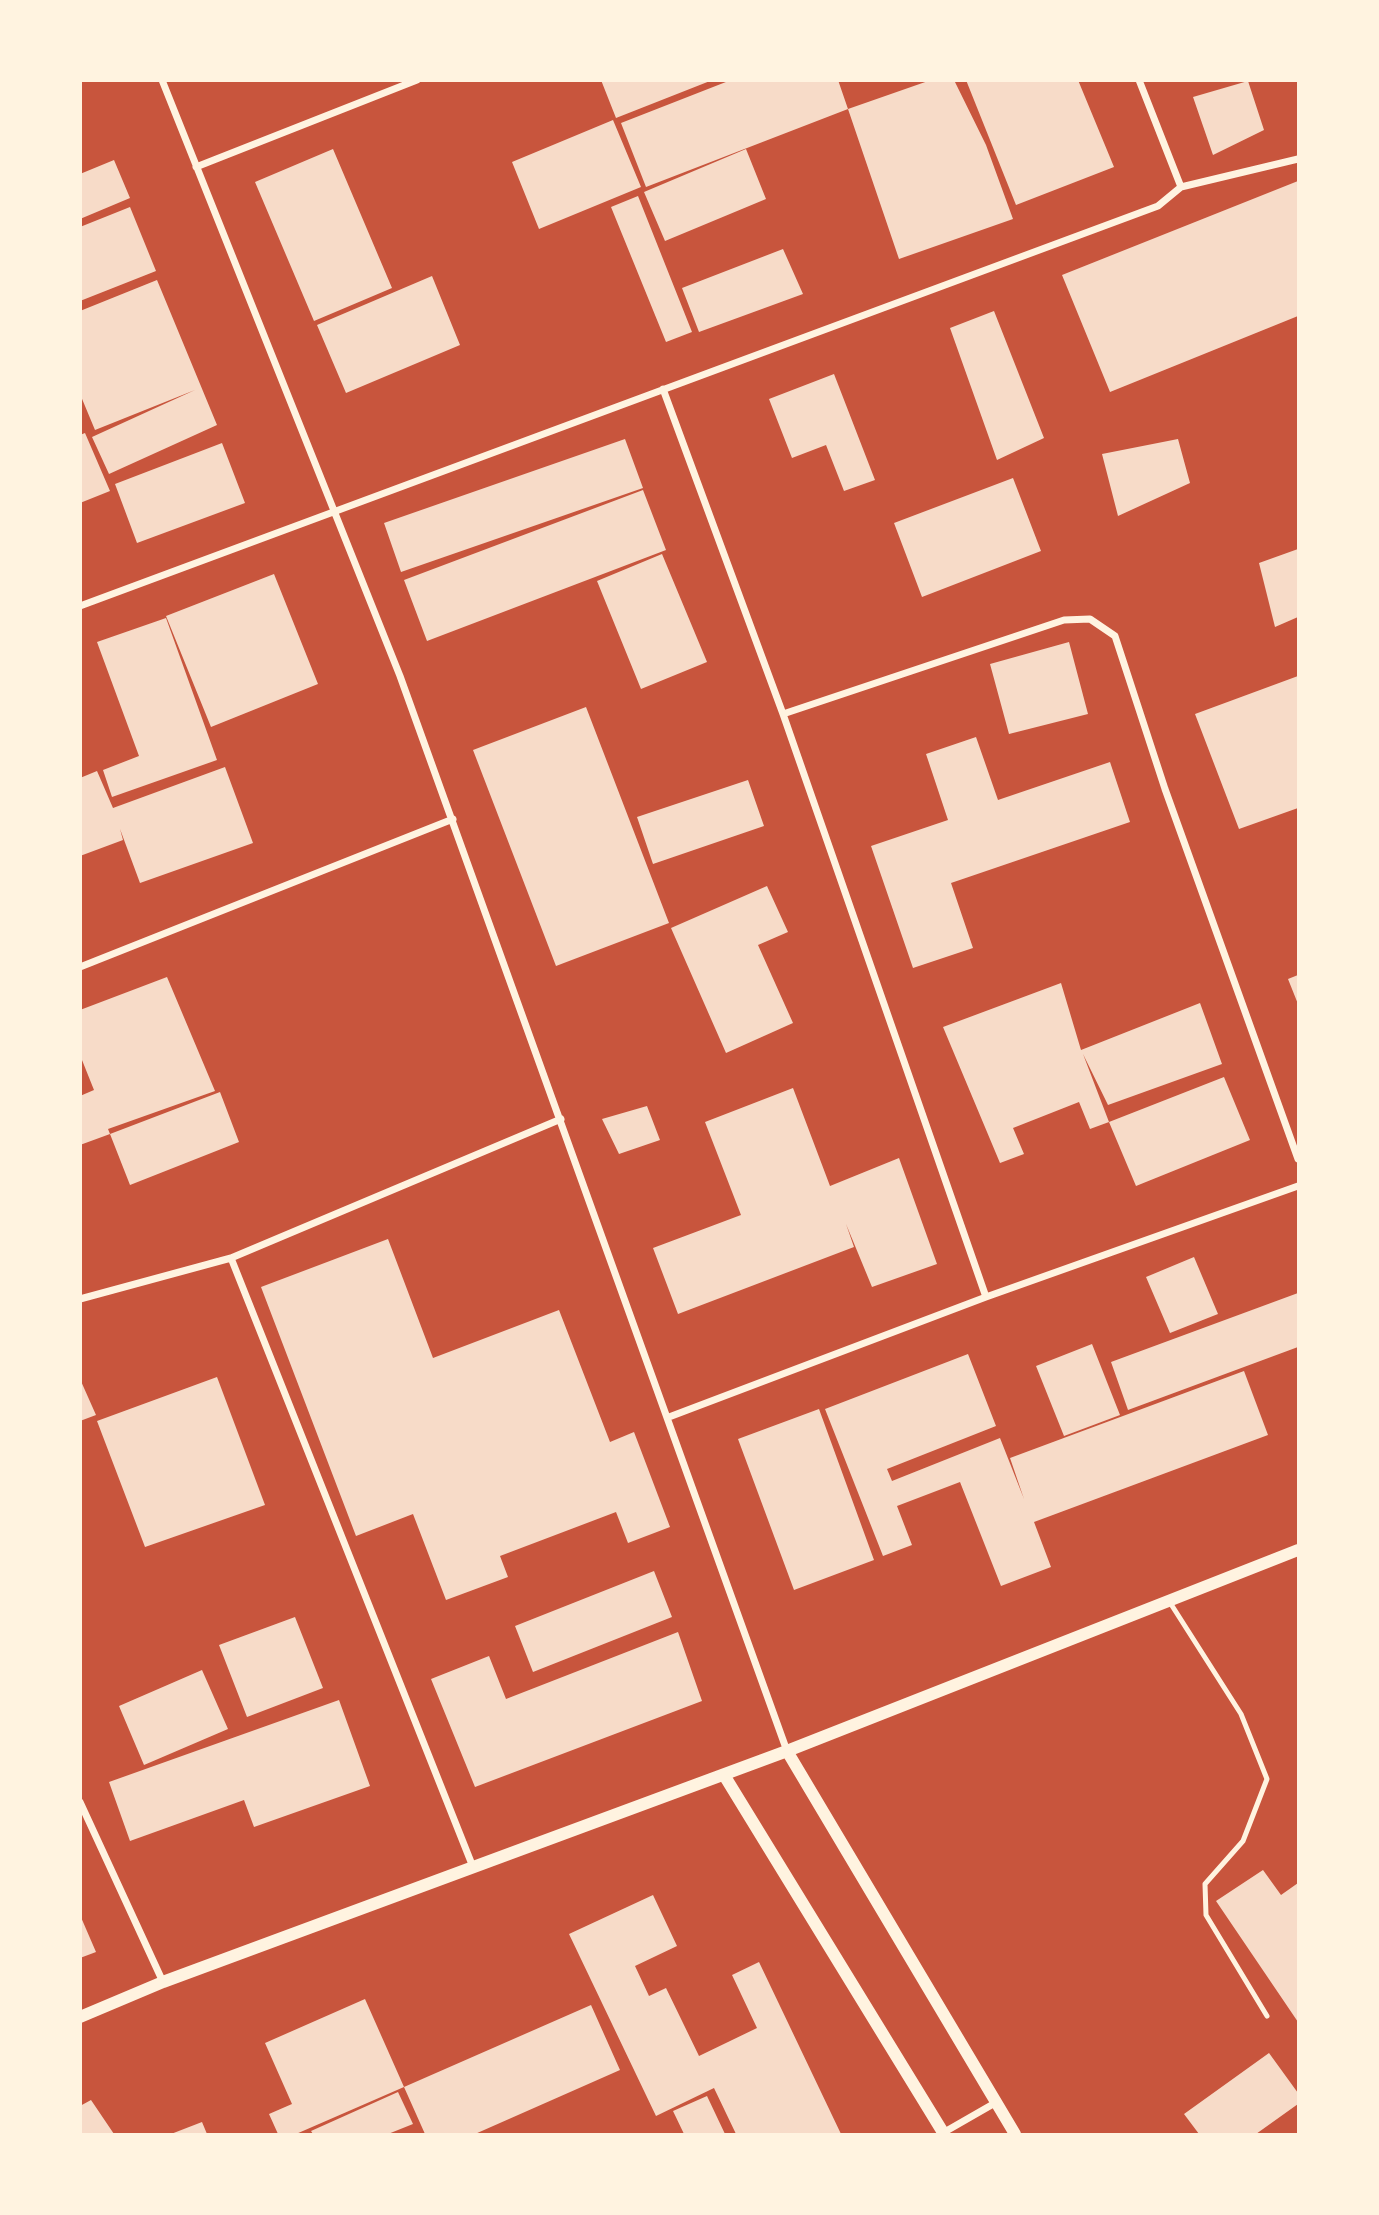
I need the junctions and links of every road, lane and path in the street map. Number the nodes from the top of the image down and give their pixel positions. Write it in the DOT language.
graph roads {
  1 [pos="162,80"];
  2 [pos="417,80"];
  3 [pos="1139,80"];
  4 [pos="1298,159"];
  5 [pos="196,167"];
  6 [pos="1181,187"];
  7 [pos="663,389"];
  8 [pos="337,511"];
  9 [pos="80,606"];
  10 [pos="783,714"];
  11 [pos="453,819"];
  12 [pos="80,967"];
  13 [pos="561,1119"];
  14 [pos="1298,1159"];
  15 [pos="1298,1186"];
  16 [pos="231,1258"];
  17 [pos="986,1297"];
  18 [pos="80,1299"];
  19 [pos="669,1417"];
  20 [pos="1298,1550"];
  21 [pos="1170,1601"];
  22 [pos="787,1751"];
  23 [pos="724,1775"];
  24 [pos="80,1802"];
  25 [pos="473,1867"];
  26 [pos="163,1982"];
  27 [pos="1267,2016"];
  28 [pos="80,2017"];
  29 [pos="995,2104"];
  30 [pos="942,2134"];
  31 [pos="1015,2134"];
  1 -- 5 [label="street"];
  2 -- 5 [label="street"];
  3 -- 6 [label="street"];
  4 -- 6 [label="street"];
  5 -- 8 [label="street"];
  6 -- 7 [label="street"];
  7 -- 8 [label="street"];
  7 -- 10 [label="street"];
  8 -- 9 [label="street"];
  8 -- 11 [label="street"];
  10 -- 14 [label="street"];
  10 -- 17 [label="street"];
  11 -- 12 [label="street"];
  11 -- 13 [label="street"];
  13 -- 16 [label="street"];
  13 -- 19 [label="street"];
  15 -- 17 [label="street"];
  16 -- 18 [label="street"];
  16 -- 25 [label="street"];
  17 -- 19 [label="street"];
  19 -- 22 [label="street"];
  20 -- 21 [label="street"];
  21 -- 22 [label="street"];
  21 -- 27 [label="lane"];
  22 -- 23 [label="street"];
  22 -- 29 [label="street"];
  23 -- 25 [label="street"];
  23 -- 30 [label="street"];
  24 -- 26 [label="street"];
  25 -- 26 [label="street"];
  26 -- 28 [label="street"];
  29 -- 30 [label="street"];
  29 -- 31 [label="street"];
}
